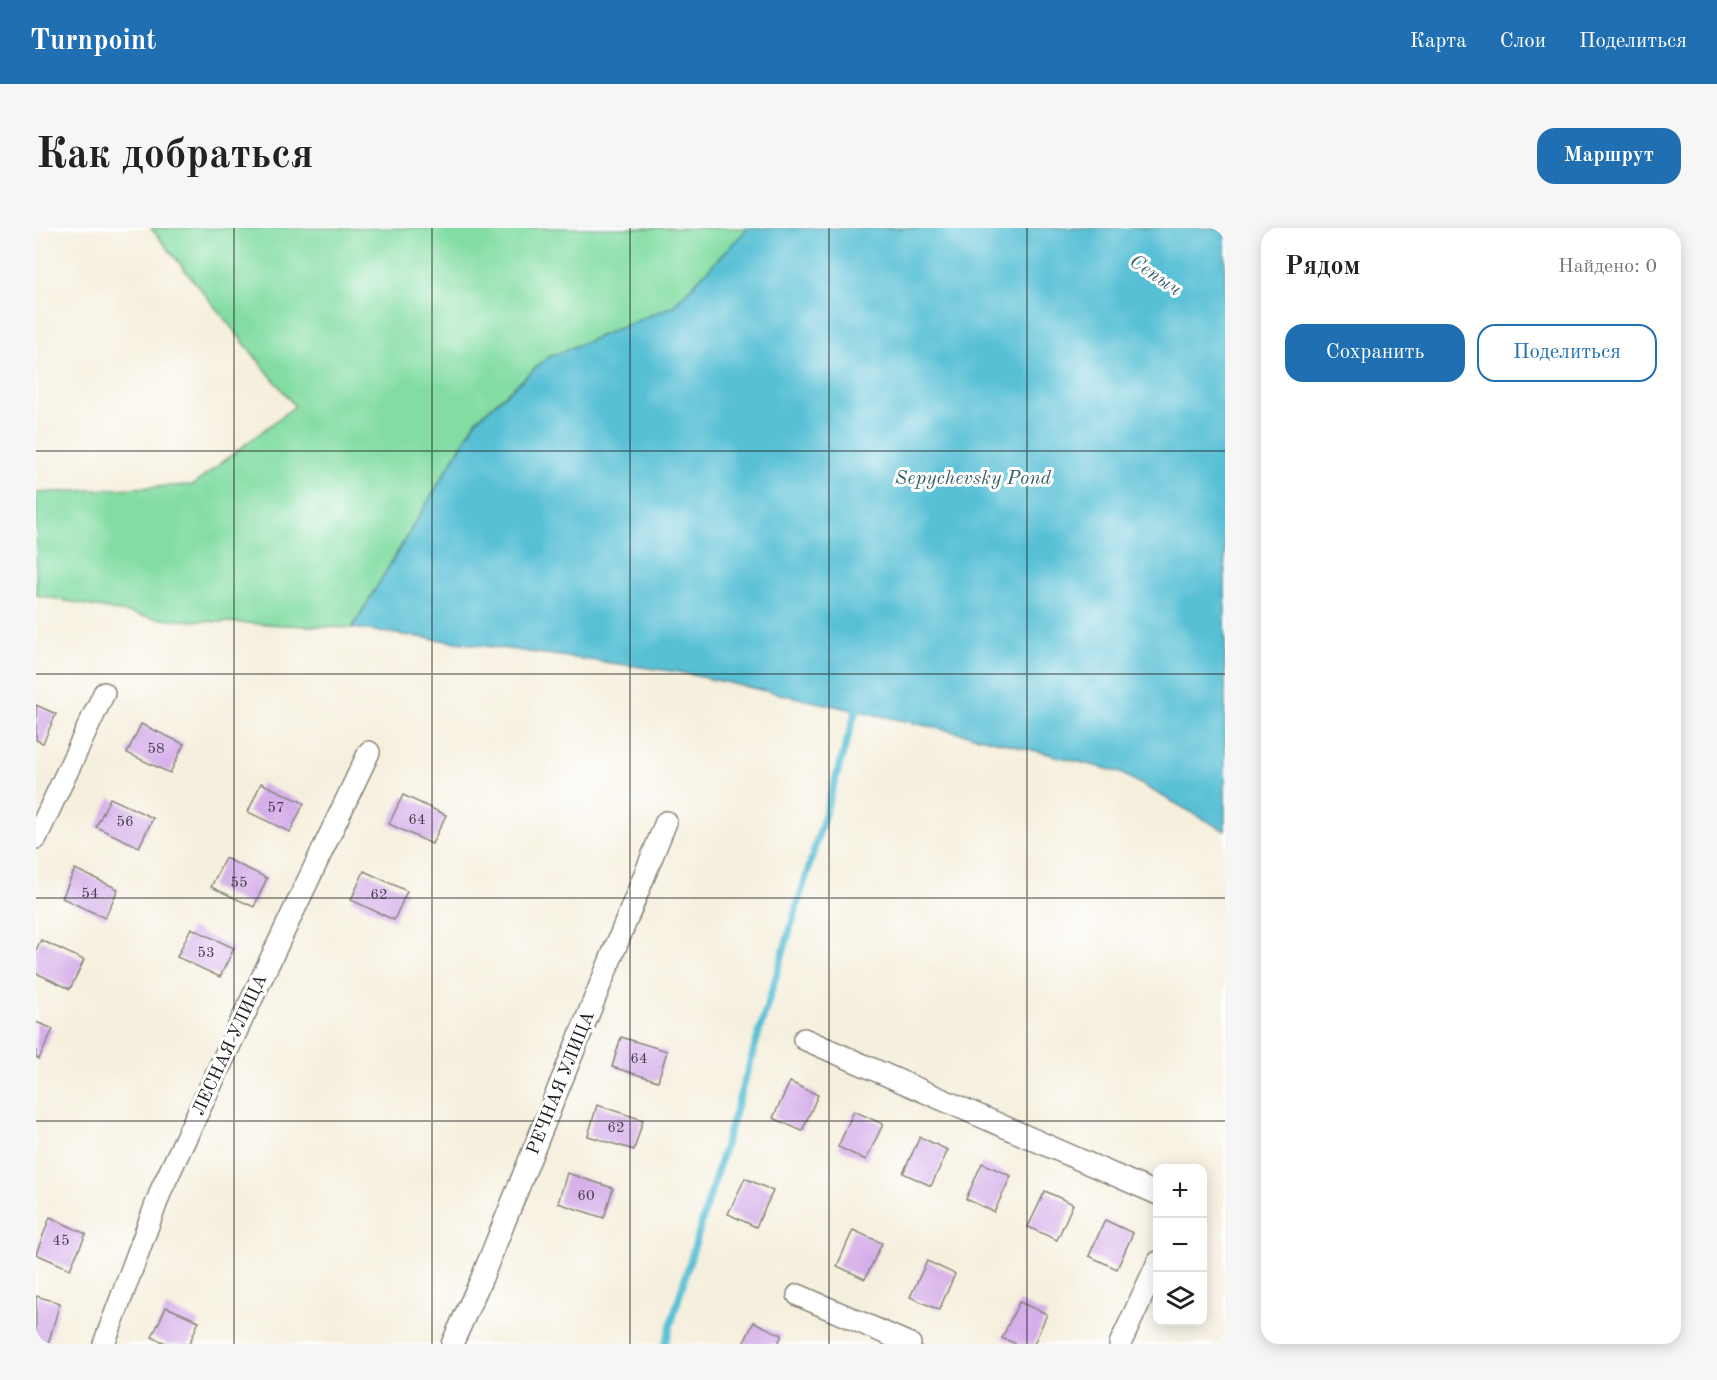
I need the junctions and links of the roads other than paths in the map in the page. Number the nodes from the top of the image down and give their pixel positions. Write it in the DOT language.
graph roads {
  1 [pos="104,693"];
  2 [pos="369,752"];
  3 [pos="666,822"];
  4 [pos="36,838"];
  5 [pos="804,1039"];
  6 [pos="1153,1192"];
  7 [pos="1153,1272"];
  8 [pos="798,1295"];
  9 [pos="104,1344"];
  10 [pos="452,1344"];
  11 [pos="910,1344"];
  12 [pos="1120,1344"];
  1 -- 4 [label="street"];
  2 -- 9 [label="street, ЛЕСНАЯ УЛИЦА"];
  3 -- 10 [label="street, РЕЧНАЯ УЛИЦА"];
  5 -- 6 [label="street"];
  7 -- 12 [label="street"];
  8 -- 11 [label="street"];
}
